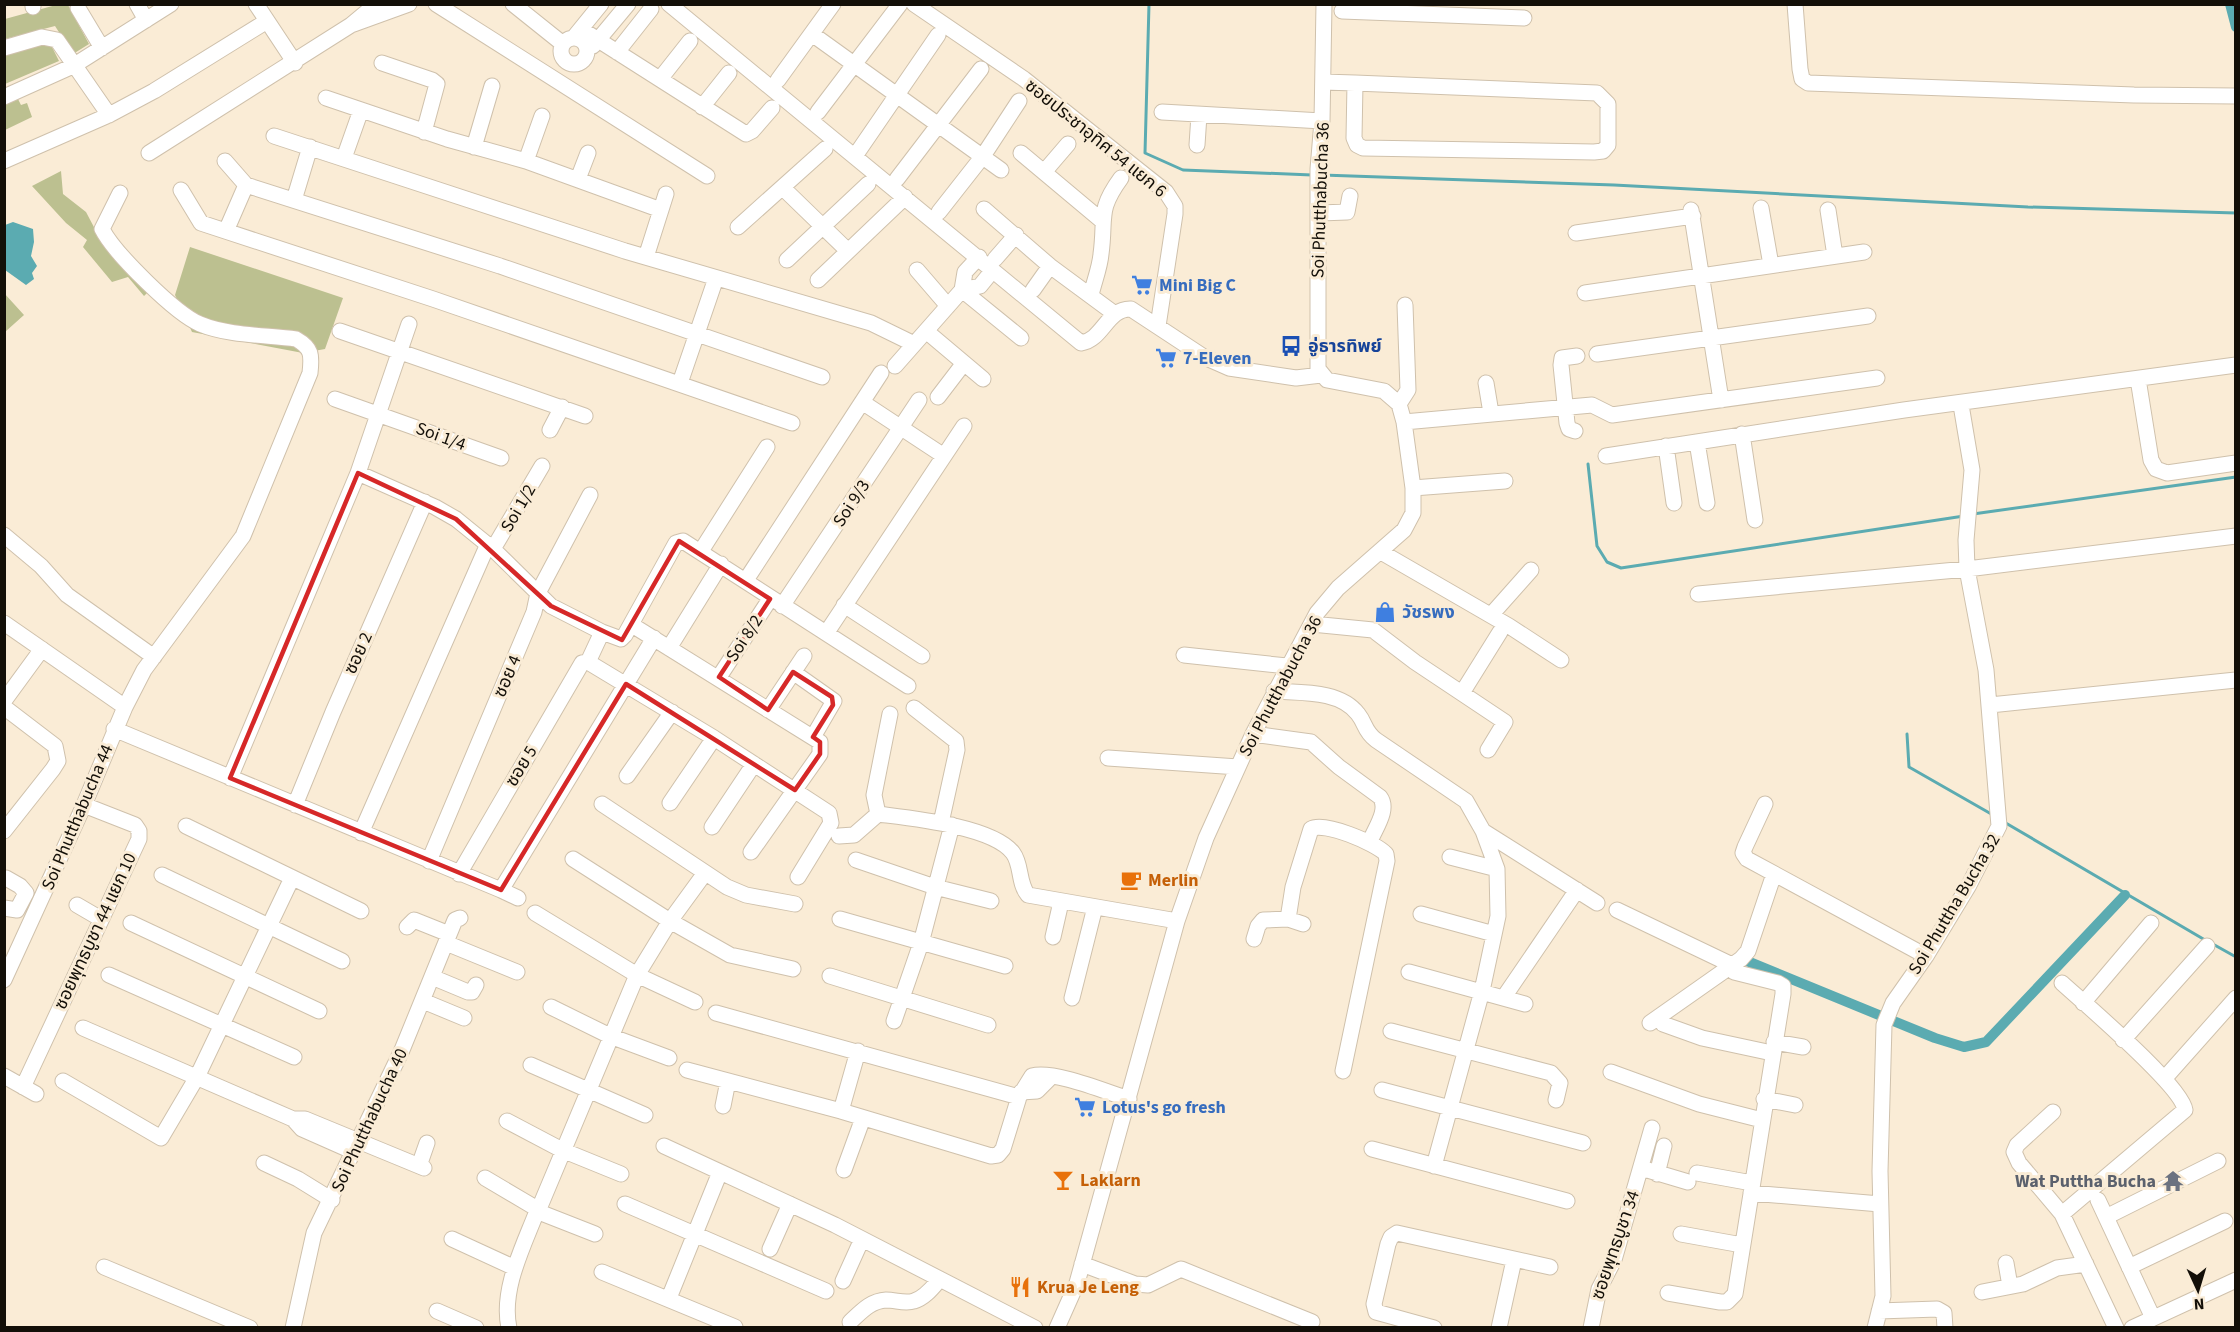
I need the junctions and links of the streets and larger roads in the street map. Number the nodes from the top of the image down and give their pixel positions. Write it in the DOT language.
graph roads {
  1 [pos="136,4"];
  2 [pos="171,4"];
  3 [pos="381,4"];
  4 [pos="409,4"];
  5 [pos="436,4"];
  6 [pos="513,4"];
  7 [pos="601,4"];
  8 [pos="628,4"];
  9 [pos="669,4"];
  10 [pos="833,4"];
  11 [pos="900,4"];
  12 [pos="914,4"];
  13 [pos="1324,4"];
  14 [pos="1795,4"];
  15 [pos="78,8"];
  16 [pos="651,9"];
  17 [pos="1416,9"];
  18 [pos="265,11"];
  19 [pos="1342,11"];
  20 [pos="1524,18"];
  21 [pos="146,20"];
  22 [pos="351,25"];
  23 [pos="812,34"];
  24 [pos="938,35"];
  25 [pos="572,37"];
  26 [pos="598,40"];
  27 [pos="690,41"];
  28 [pos="4,48"];
  29 [pos="102,48"];
  30 [pos="587,52"];
  31 [pos="617,52"];
  32 [pos="295,63"];
  33 [pos="382,63"];
  34 [pos="571,64"];
  35 [pos="855,65"];
  36 [pos="73,66"];
  37 [pos="981,69"];
  38 [pos="729,73"];
  39 [pos="660,80"];
  40 [pos="778,80"];
  41 [pos="557,82"];
  42 [pos="1323,82"];
  43 [pos="1355,83"];
  44 [pos="492,86"];
  45 [pos="897,95"];
  46 [pos="2235,96"];
  47 [pos="4,97"];
  48 [pos="326,98"];
  49 [pos="1019,101"];
  50 [pos="702,107"];
  51 [pos="772,108"];
  52 [pos="361,110"];
  53 [pos="1162,111"];
  54 [pos="818,112"];
  55 [pos="109,115"];
  56 [pos="1199,115"];
  57 [pos="542,116"];
  58 [pos="1322,121"];
  59 [pos="939,126"];
  60 [pos="424,132"];
  61 [pos="274,136"];
  62 [pos="1068,144"];
  63 [pos="1197,145"];
  64 [pos="310,147"];
  65 [pos="474,147"];
  66 [pos="825,149"];
  67 [pos="149,153"];
  68 [pos="588,153"];
  69 [pos="1021,153"];
  70 [pos="855,156"];
  71 [pos="983,156"];
  72 [pos="344,158"];
  73 [pos="4,161"];
  74 [pos="225,161"];
  75 [pos="526,161"];
  76 [pos="1001,170"];
  77 [pos="1044,172"];
  78 [pos="707,176"];
  79 [pos="1121,178"];
  80 [pos="578,179"];
  81 [pos="897,179"];
  82 [pos="868,184"];
  83 [pos="246,185"];
  84 [pos="783,188"];
  85 [pos="181,190"];
  86 [pos="120,193"];
  87 [pos="666,194"];
  88 [pos="1350,196"];
  89 [pos="905,197"];
  90 [pos="294,200"];
  91 [pos="1761,208"];
  92 [pos="984,209"];
  93 [pos="661,210"];
  94 [pos="1828,210"];
  95 [pos="939,212"];
  96 [pos="1320,213"];
  97 [pos="1101,220"];
  98 [pos="738,227"];
  99 [pos="822,228"];
  100 [pos="226,231"];
  101 [pos="1576,234"];
  102 [pos="1016,235"];
  103 [pos="848,251"];
  104 [pos="1864,252"];
  105 [pos="1835,256"];
  106 [pos="646,257"];
  107 [pos="979,257"];
  108 [pos="787,260"];
  109 [pos="994,264"];
  110 [pos="1050,266"];
  111 [pos="1770,266"];
  112 [pos="917,270"];
  113 [pos="1702,276"];
  114 [pos="716,278"];
  115 [pos="818,280"];
  116 [pos="962,290"];
  117 [pos="1033,290"];
  118 [pos="1586,293"];
  119 [pos="1091,295"];
  120 [pos="1405,305"];
  121 [pos="948,306"];
  122 [pos="1115,314"];
  123 [pos="1868,316"];
  124 [pos="410,324"];
  125 [pos="1158,326"];
  126 [pos="340,331"];
  127 [pos="926,331"];
  128 [pos="697,333"];
  129 [pos="1021,338"];
  130 [pos="1712,338"];
  131 [pos="914,344"];
  132 [pos="401,352"];
  133 [pos="1597,354"];
  134 [pos="1577,356"];
  135 [pos="964,363"];
  136 [pos="2235,365"];
  137 [pos="896,366"];
  138 [pos="881,374"];
  139 [pos="1321,375"];
  140 [pos="822,377"];
  141 [pos="1877,378"];
  142 [pos="983,379"];
  143 [pos="2138,379"];
  144 [pos="680,383"];
  145 [pos="1486,383"];
  146 [pos="938,398"];
  147 [pos="335,399"];
  148 [pos="919,400"];
  149 [pos="1720,400"];
  150 [pos="862,402"];
  151 [pos="1399,404"];
  152 [pos="1961,405"];
  153 [pos="1566,406"];
  154 [pos="562,407"];
  155 [pos="1491,413"];
  156 [pos="379,414"];
  157 [pos="585,416"];
  158 [pos="1404,422"];
  159 [pos="792,423"];
  160 [pos="964,426"];
  161 [pos="901,427"];
  162 [pos="550,430"];
  163 [pos="1575,431"];
  164 [pos="1742,434"];
  165 [pos="1697,442"];
  166 [pos="1666,446"];
  167 [pos="767,447"];
  168 [pos="944,456"];
  169 [pos="1606,456"];
  170 [pos="501,458"];
  171 [pos="2235,463"];
  172 [pos="542,466"];
  173 [pos="358,474"];
  174 [pos="1505,481"];
  175 [pos="1413,488"];
  176 [pos="590,495"];
  177 [pos="425,502"];
  178 [pos="1674,503"];
  179 [pos="1707,503"];
  180 [pos="1755,520"];
  181 [pos="4,535"];
  182 [pos="2235,537"];
  183 [pos="491,547"];
  184 [pos="701,551"];
  185 [pos="1381,552"];
  186 [pos="721,564"];
  187 [pos="1531,570"];
  188 [pos="1967,570"];
  189 [pos="746,580"];
  190 [pos="538,593"];
  191 [pos="1698,594"];
  192 [pos="776,602"];
  193 [pos="844,605"];
  194 [pos="1491,615"];
  195 [pos="4,622"];
  196 [pos="1312,624"];
  197 [pos="632,625"];
  198 [pos="603,632"];
  199 [pos="826,632"];
  200 [pos="1500,632"];
  201 [pos="654,638"];
  202 [pos="669,648"];
  203 [pos="42,649"];
  204 [pos="1184,655"];
  205 [pos="804,656"];
  206 [pos="922,656"];
  207 [pos="154,657"];
  208 [pos="1561,660"];
  209 [pos="588,662"];
  210 [pos="1287,666"];
  211 [pos="793,672"];
  212 [pos="719,677"];
  213 [pos="2235,680"];
  214 [pos="627,684"];
  215 [pos="908,686"];
  216 [pos="1274,691"];
  217 [pos="1462,693"];
  218 [pos="4,700"];
  219 [pos="1990,705"];
  220 [pos="124,706"];
  221 [pos="4,707"];
  222 [pos="914,708"];
  223 [pos="768,710"];
  224 [pos="672,712"];
  225 [pos="890,714"];
  226 [pos="114,729"];
  227 [pos="1253,734"];
  228 [pos="813,737"];
  229 [pos="714,738"];
  230 [pos="1488,750"];
  231 [pos="1108,758"];
  232 [pos="754,764"];
  233 [pos="1238,767"];
  234 [pos="627,776"];
  235 [pos="230,778"];
  236 [pos="795,790"];
  237 [pos="670,802"];
  238 [pos="602,804"];
  239 [pos="1765,804"];
  240 [pos="295,805"];
  241 [pos="84,806"];
  242 [pos="878,814"];
  243 [pos="946,824"];
  244 [pos="186,826"];
  245 [pos="712,827"];
  246 [pos="4,831"];
  247 [pos="1483,831"];
  248 [pos="361,833"];
  249 [pos="839,836"];
  250 [pos="1367,841"];
  251 [pos="751,852"];
  252 [pos="1450,857"];
  253 [pos="573,859"];
  254 [pos="856,860"];
  255 [pos="429,861"];
  256 [pos="1497,869"];
  257 [pos="705,873"];
  258 [pos="459,874"];
  259 [pos="1774,874"];
  260 [pos="162,875"];
  261 [pos="798,877"];
  262 [pos="6,878"];
  263 [pos="292,878"];
  264 [pos="935,887"];
  265 [pos="501,890"];
  266 [pos="1577,890"];
  267 [pos="518,898"];
  268 [pos="991,901"];
  269 [pos="1061,902"];
  270 [pos="1597,903"];
  271 [pos="795,904"];
  272 [pos="30,905"];
  273 [pos="77,905"];
  274 [pos="4,908"];
  275 [pos="1095,908"];
  276 [pos="1617,910"];
  277 [pos="361,911"];
  278 [pos="535,913"];
  279 [pos="1421,914"];
  280 [pos="460,918"];
  281 [pos="101,919"];
  282 [pos="840,919"];
  283 [pos="670,921"];
  284 [pos="1177,921"];
  285 [pos="131,923"];
  286 [pos="2151,923"];
  287 [pos="268,926"];
  288 [pos="407,927"];
  289 [pos="1494,934"];
  290 [pos="1053,938"];
  291 [pos="447,939"];
  292 [pos="1254,939"];
  293 [pos="921,943"];
  294 [pos="2207,946"];
  295 [pos="10,951"];
  296 [pos="1926,956"];
  297 [pos="342,961"];
  298 [pos="1005,966"];
  299 [pos="793,969"];
  300 [pos="1733,969"];
  301 [pos="517,972"];
  302 [pos="1409,972"];
  303 [pos="109,975"];
  304 [pos="637,975"];
  305 [pos="245,976"];
  306 [pos="830,976"];
  307 [pos="432,977"];
  308 [pos="4,980"];
  309 [pos="2062,983"];
  310 [pos="476,985"];
  311 [pos="1482,991"];
  312 [pos="1504,997"];
  313 [pos="903,998"];
  314 [pos="1072,998"];
  315 [pos="2235,998"];
  316 [pos="423,1001"];
  317 [pos="695,1002"];
  318 [pos="2083,1003"];
  319 [pos="1525,1004"];
  320 [pos="551,1007"];
  321 [pos="320,1011"];
  322 [pos="716,1013"];
  323 [pos="464,1018"];
  324 [pos="894,1021"];
  325 [pos="988,1025"];
  326 [pos="221,1026"];
  327 [pos="83,1028"];
  328 [pos="1391,1031"];
  329 [pos="609,1036"];
  330 [pos="2123,1040"];
  331 [pos="1773,1047"];
  332 [pos="1803,1047"];
  333 [pos="1467,1050"];
  334 [pos="858,1051"];
  335 [pos="294,1057"];
  336 [pos="669,1058"];
  337 [pos="531,1065"];
  338 [pos="687,1070"];
  339 [pos="1342,1071"];
  340 [pos="1611,1072"];
  341 [pos="4,1076"];
  342 [pos="196,1077"];
  343 [pos="2164,1079"];
  344 [pos="63,1081"];
  345 [pos="728,1081"];
  346 [pos="1382,1090"];
  347 [pos="586,1091"];
  348 [pos="1020,1094"];
  349 [pos="1129,1099"];
  350 [pos="1764,1099"];
  351 [pos="1556,1100"];
  352 [pos="1795,1105"];
  353 [pos="723,1106"];
  354 [pos="1451,1107"];
  355 [pos="841,1111"];
  356 [pos="2054,1112"];
  357 [pos="645,1115"];
  358 [pos="863,1118"];
  359 [pos="1762,1120"];
  360 [pos="507,1121"];
  361 [pos="1652,1128"];
  362 [pos="428,1143"];
  363 [pos="1583,1143"];
  364 [pos="664,1146"];
  365 [pos="1664,1146"];
  366 [pos="357,1147"];
  367 [pos="1372,1149"];
  368 [pos="562,1150"];
  369 [pos="2218,1161"];
  370 [pos="264,1163"];
  371 [pos="1434,1166"];
  372 [pos="1641,1168"];
  373 [pos="844,1170"];
  374 [pos="720,1172"];
  375 [pos="621,1174"];
  376 [pos="1657,1174"];
  377 [pos="485,1178"];
  378 [pos="1752,1188"];
  379 [pos="332,1200"];
  380 [pos="2098,1200"];
  381 [pos="1566,1201"];
  382 [pos="625,1204"];
  383 [pos="790,1204"];
  384 [pos="1880,1204"];
  385 [pos="538,1210"];
  386 [pos="2062,1214"];
  387 [pos="2106,1216"];
  388 [pos="2225,1221"];
  389 [pos="595,1234"];
  390 [pos="1681,1234"];
  391 [pos="694,1235"];
  392 [pos="452,1239"];
  393 [pos="862,1239"];
  394 [pos="1742,1245"];
  395 [pos="770,1249"];
  396 [pos="1514,1260"];
  397 [pos="2006,1263"];
  398 [pos="1082,1264"];
  399 [pos="2086,1264"];
  400 [pos="104,1267"];
  401 [pos="1550,1267"];
  402 [pos="2129,1267"];
  403 [pos="515,1268"];
  404 [pos="602,1272"];
  405 [pos="940,1279"];
  406 [pos="2235,1280"];
  407 [pos="843,1281"];
  408 [pos="2010,1286"];
  409 [pos="826,1291"];
  410 [pos="1982,1292"];
  411 [pos="1668,1293"];
  412 [pos="669,1298"];
  413 [pos="437,1311"];
  414 [pos="1879,1311"];
  415 [pos="2153,1318"];
  416 [pos="850,1322"];
  417 [pos="1312,1322"];
  418 [pos="735,1327"];
  419 [pos="250,1328"];
  420 [pos="292,1328"];
  421 [pos="476,1328"];
  422 [pos="509,1328"];
  423 [pos="1035,1328"];
  424 [pos="1057,1328"];
  425 [pos="1434,1328"];
  426 [pos="1499,1328"];
  427 [pos="1591,1328"];
  428 [pos="1875,1328"];
  429 [pos="1945,1328"];
  430 [pos="2116,1328"];
  431 [pos="2132,1328"];
  1 -- 21 [label="street"];
  2 -- 21 [label="street"];
  3 -- 22 [label="street"];
  4 -- 22 [label="street"];
  5 -- 41 [label="street"];
  6 -- 25 [label="street"];
  7 -- 25 [label="street"];
  8 -- 26 [label="street"];
  9 -- 70 [label="street"];
  10 -- 23 [label="street"];
  11 -- 35 [label="street"];
  12 -- 125 [label="street, ซอยประชาอุทิศ 54 แยก 6"];
  13 -- 42 [label="street, Soi Phutthabucha 36"];
  14 -- 46 [label="street"];
  15 -- 29 [label="street"];
  16 -- 31 [label="street"];
  17 -- 19 [label="street"];
  17 -- 20 [label="street"];
  18 -- 32 [label="street"];
  18 -- 55 [label="street"];
  21 -- 29 [label="street"];
  22 -- 32 [label="street"];
  23 -- 35 [label="street"];
  23 -- 40 [label="street"];
  24 -- 45 [label="street"];
  25 -- 26 [label="street"];
  25 -- 30 [label="street"];
  25 -- 34 [label="street"];
  26 -- 30 [label="street"];
  26 -- 31 [label="street"];
  27 -- 39 [label="street"];
  28 -- 36 [label="street"];
  29 -- 36 [label="street"];
  30 -- 34 [label="street"];
  31 -- 39 [label="street"];
  32 -- 67 [label="street"];
  33 -- 60 [label="street"];
  34 -- 41 [label="street"];
  35 -- 45 [label="street"];
  35 -- 54 [label="street"];
  36 -- 47 [label="street"];
  36 -- 55 [label="street"];
  37 -- 59 [label="street"];
  38 -- 50 [label="street"];
  39 -- 50 [label="street"];
  41 -- 78 [label="street"];
  42 -- 43 [label="street"];
  42 -- 58 [label="street, Soi Phutthabucha 36"];
  43 -- 43 [label="street"];
  44 -- 65 [label="street"];
  45 -- 59 [label="street"];
  45 -- 70 [label="street"];
  48 -- 52 [label="street"];
  49 -- 71 [label="street"];
  50 -- 51 [label="street"];
  52 -- 60 [label="street"];
  52 -- 72 [label="street"];
  53 -- 56 [label="street"];
  55 -- 73 [label="street"];
  56 -- 58 [label="street"];
  56 -- 63 [label="street"];
  57 -- 75 [label="street"];
  58 -- 96 [label="street, Soi Phutthabucha 36"];
  59 -- 71 [label="street"];
  59 -- 81 [label="street"];
  60 -- 65 [label="street"];
  61 -- 64 [label="street"];
  62 -- 77 [label="street"];
  64 -- 72 [label="street"];
  64 -- 90 [label="street"];
  65 -- 75 [label="street"];
  66 -- 84 [label="street"];
  68 -- 80 [label="street"];
  69 -- 77 [label="street"];
  70 -- 89 [label="street"];
  71 -- 76 [label="street"];
  71 -- 95 [label="street"];
  72 -- 106 [label="street"];
  74 -- 83 [label="street"];
  75 -- 80 [label="street"];
  77 -- 97 [label="street"];
  79 -- 97 [label="street"];
  80 -- 93 [label="street"];
  82 -- 99 [label="street"];
  83 -- 90 [label="street"];
  83 -- 100 [label="street"];
  84 -- 98 [label="street"];
  84 -- 99 [label="street"];
  85 -- 100 [label="street"];
  86 -- 207 [label="street, Soi Phutthabucha 44"];
  87 -- 93 [label="street"];
  88 -- 96 [label="street"];
  89 -- 103 [label="street"];
  89 -- 107 [label="street"];
  90 -- 128 [label="street"];
  91 -- 111 [label="street"];
  92 -- 102 [label="street"];
  93 -- 106 [label="street"];
  94 -- 105 [label="street"];
  96 -- 139 [label="street, Soi Phutthabucha 36"];
  97 -- 119 [label="street"];
  99 -- 103 [label="street"];
  99 -- 108 [label="street"];
  100 -- 144 [label="street"];
  101 -- 113 [label="street"];
  102 -- 109 [label="street"];
  102 -- 110 [label="street"];
  103 -- 115 [label="street"];
  104 -- 105 [label="street"];
  105 -- 111 [label="street"];
  106 -- 114 [label="street"];
  107 -- 109 [label="street"];
  107 -- 116 [label="street"];
  109 -- 116 [label="street"];
  109 -- 122 [label="street"];
  110 -- 117 [label="street"];
  110 -- 119 [label="street"];
  111 -- 113 [label="street"];
  112 -- 121 [label="street"];
  113 -- 118 [label="street"];
  113 -- 130 [label="street"];
  114 -- 128 [label="street"];
  114 -- 131 [label="street"];
  116 -- 121 [label="street"];
  116 -- 129 [label="street"];
  119 -- 122 [label="street"];
  120 -- 151 [label="street"];
  121 -- 127 [label="street"];
  122 -- 125 [label="street"];
  123 -- 130 [label="street"];
  124 -- 132 [label="street"];
  125 -- 139 [label="street"];
  126 -- 132 [label="street"];
  127 -- 131 [label="street"];
  127 -- 135 [label="street"];
  128 -- 140 [label="street"];
  128 -- 144 [label="street"];
  130 -- 133 [label="street"];
  130 -- 149 [label="street"];
  131 -- 137 [label="street"];
  132 -- 154 [label="street"];
  132 -- 156 [label="street"];
  134 -- 153 [label="street"];
  135 -- 142 [label="street"];
  135 -- 146 [label="street"];
  136 -- 143 [label="street"];
  138 -- 150 [label="street"];
  139 -- 151 [label="street"];
  141 -- 149 [label="street"];
  143 -- 152 [label="street"];
  143 -- 171 [label="street"];
  144 -- 159 [label="street"];
  145 -- 155 [label="street"];
  147 -- 156 [label="street, Soi 1/4"];
  148 -- 161 [label="street, Soi 9/3"];
  149 -- 153 [label="street"];
  150 -- 161 [label="street"];
  150 -- 189 [label="street"];
  151 -- 158 [label="street, Soi Phutthabucha 36"];
  152 -- 164 [label="street"];
  152 -- 188 [label="street, Soi Phuttha Bucha 32"];
  153 -- 155 [label="street"];
  153 -- 163 [label="street"];
  154 -- 157 [label="street"];
  154 -- 162 [label="street"];
  155 -- 158 [label="street"];
  156 -- 170 [label="street, Soi 1/4"];
  156 -- 173 [label="street"];
  158 -- 175 [label="street, Soi Phutthabucha 36"];
  160 -- 168 [label="street"];
  161 -- 168 [label="street"];
  161 -- 192 [label="street, Soi 9/3"];
  164 -- 165 [label="street"];
  164 -- 180 [label="street"];
  165 -- 166 [label="street"];
  165 -- 179 [label="street"];
  166 -- 169 [label="street"];
  166 -- 178 [label="street"];
  167 -- 184 [label="street"];
  168 -- 193 [label="street"];
  172 -- 183 [label="street, Soi 1/2"];
  173 -- 177 [label="street"];
  173 -- 235 [label="street"];
  174 -- 175 [label="street"];
  175 -- 185 [label="street, Soi Phutthabucha 36"];
  176 -- 190 [label="street, ซอย 4"];
  177 -- 183 [label="street"];
  177 -- 240 [label="street, ซอย 2"];
  181 -- 207 [label="street"];
  182 -- 188 [label="street"];
  183 -- 190 [label="street"];
  183 -- 248 [label="street, Soi 1/2"];
  184 -- 186 [label="street"];
  184 -- 197 [label="street"];
  185 -- 194 [label="street"];
  185 -- 196 [label="street, Soi Phutthabucha 36"];
  186 -- 189 [label="street"];
  186 -- 202 [label="street"];
  187 -- 194 [label="street"];
  188 -- 191 [label="street"];
  188 -- 219 [label="street, Soi Phuttha Bucha 32"];
  189 -- 192 [label="street"];
  190 -- 198 [label="street"];
  190 -- 255 [label="street, ซอย 4"];
  192 -- 199 [label="street"];
  192 -- 212 [label="street, Soi 8/2"];
  193 -- 199 [label="street"];
  193 -- 206 [label="street"];
  194 -- 208 [label="street"];
  195 -- 203 [label="street"];
  196 -- 210 [label="street, Soi Phutthabucha 36"];
  196 -- 217 [label="street"];
  197 -- 198 [label="street"];
  197 -- 201 [label="street"];
  198 -- 209 [label="street"];
  199 -- 215 [label="street"];
  200 -- 217 [label="street"];
  201 -- 202 [label="street"];
  201 -- 214 [label="street"];
  202 -- 212 [label="street"];
  203 -- 218 [label="street"];
  203 -- 220 [label="street"];
  204 -- 210 [label="street"];
  205 -- 211 [label="street"];
  207 -- 220 [label="street, Soi Phutthabucha 44"];
  209 -- 214 [label="street"];
  209 -- 258 [label="street, ซอย 5"];
  210 -- 216 [label="street, Soi Phutthabucha 36"];
  211 -- 223 [label="street"];
  211 -- 228 [label="street"];
  212 -- 223 [label="street"];
  213 -- 219 [label="street"];
  214 -- 224 [label="street"];
  214 -- 265 [label="street"];
  216 -- 227 [label="street, Soi Phutthabucha 36"];
  216 -- 247 [label="street"];
  217 -- 230 [label="street"];
  219 -- 296 [label="street, Soi Phuttha Bucha 32"];
  220 -- 226 [label="street, Soi Phutthabucha 44"];
  221 -- 246 [label="street"];
  222 -- 243 [label="street"];
  223 -- 228 [label="street"];
  224 -- 229 [label="street"];
  224 -- 234 [label="street"];
  225 -- 242 [label="street"];
  226 -- 235 [label="street"];
  226 -- 241 [label="street, Soi Phutthabucha 44"];
  227 -- 233 [label="street, Soi Phutthabucha 36"];
  227 -- 250 [label="street"];
  228 -- 236 [label="street"];
  229 -- 232 [label="street"];
  229 -- 237 [label="street"];
  231 -- 233 [label="street"];
  232 -- 236 [label="street"];
  232 -- 245 [label="street"];
  233 -- 284 [label="street, Soi Phutthabucha 36"];
  235 -- 240 [label="street"];
  236 -- 251 [label="street"];
  236 -- 261 [label="street"];
  238 -- 257 [label="street"];
  239 -- 259 [label="street"];
  240 -- 248 [label="street"];
  241 -- 272 [label="street, Soi Phutthabucha 44"];
  241 -- 281 [label="street, ซอยพุทธบูชา 44 แยก 10"];
  242 -- 243 [label="street"];
  242 -- 249 [label="street"];
  243 -- 264 [label="street"];
  243 -- 269 [label="street"];
  244 -- 263 [label="street"];
  247 -- 256 [label="street"];
  247 -- 266 [label="street"];
  248 -- 255 [label="street"];
  250 -- 292 [label="street"];
  250 -- 339 [label="street"];
  252 -- 256 [label="street"];
  253 -- 283 [label="street"];
  254 -- 264 [label="street"];
  255 -- 258 [label="street"];
  256 -- 289 [label="street"];
  257 -- 271 [label="street"];
  257 -- 283 [label="street"];
  258 -- 265 [label="street"];
  259 -- 296 [label="street"];
  259 -- 300 [label="street"];
  260 -- 287 [label="street"];
  262 -- 272 [label="street"];
  263 -- 277 [label="street"];
  263 -- 287 [label="street"];
  264 -- 268 [label="street"];
  264 -- 293 [label="street"];
  265 -- 267 [label="street"];
  266 -- 270 [label="street"];
  266 -- 312 [label="street"];
  269 -- 275 [label="street"];
  269 -- 290 [label="street"];
  272 -- 274 [label="street"];
  272 -- 295 [label="street, Soi Phutthabucha 44"];
  273 -- 281 [label="street"];
  275 -- 284 [label="street"];
  275 -- 314 [label="street"];
  276 -- 300 [label="street"];
  278 -- 304 [label="street"];
  279 -- 289 [label="street"];
  280 -- 291 [label="street, Soi Phutthabucha 40"];
  281 -- 341 [label="street, ซอยพุทธบูชา 44 แยก 10"];
  282 -- 293 [label="street"];
  283 -- 299 [label="street"];
  283 -- 304 [label="street"];
  284 -- 349 [label="street, Soi Phutthabucha 36"];
  285 -- 305 [label="street"];
  286 -- 318 [label="street"];
  287 -- 297 [label="street"];
  287 -- 305 [label="street"];
  288 -- 291 [label="street"];
  289 -- 311 [label="street"];
  291 -- 301 [label="street"];
  291 -- 307 [label="street, Soi Phutthabucha 40"];
  293 -- 298 [label="street"];
  293 -- 313 [label="street"];
  294 -- 330 [label="street"];
  295 -- 308 [label="street, Soi Phutthabucha 44"];
  296 -- 384 [label="street, Soi Phuttha Bucha 32"];
  300 -- 331 [label="street"];
  300 -- 331 [label="street"];
  302 -- 311 [label="street"];
  303 -- 326 [label="street"];
  304 -- 317 [label="street"];
  304 -- 329 [label="street"];
  305 -- 321 [label="street"];
  305 -- 326 [label="street"];
  306 -- 313 [label="street"];
  307 -- 310 [label="street"];
  307 -- 316 [label="street, Soi Phutthabucha 40"];
  309 -- 318 [label="street"];
  311 -- 312 [label="street"];
  311 -- 333 [label="street"];
  312 -- 319 [label="street"];
  313 -- 324 [label="street"];
  313 -- 325 [label="street"];
  315 -- 343 [label="street"];
  316 -- 323 [label="street"];
  316 -- 366 [label="street, Soi Phutthabucha 40"];
  318 -- 330 [label="street"];
  320 -- 329 [label="street"];
  322 -- 334 [label="street"];
  326 -- 335 [label="street"];
  326 -- 342 [label="street"];
  327 -- 342 [label="street"];
  328 -- 333 [label="street"];
  329 -- 336 [label="street"];
  329 -- 347 [label="street"];
  330 -- 343 [label="street"];
  331 -- 332 [label="street"];
  331 -- 350 [label="street"];
  333 -- 351 [label="street"];
  333 -- 354 [label="street"];
  334 -- 348 [label="street"];
  334 -- 355 [label="street"];
  337 -- 347 [label="street"];
  338 -- 345 [label="street"];
  340 -- 359 [label="street"];
  342 -- 344 [label="street"];
  342 -- 366 [label="street"];
  343 -- 386 [label="street"];
  345 -- 353 [label="street"];
  345 -- 355 [label="street"];
  346 -- 354 [label="street"];
  347 -- 357 [label="street"];
  347 -- 368 [label="street"];
  348 -- 349 [label="street"];
  348 -- 358 [label="street"];
  349 -- 398 [label="street, Soi Phutthabucha 36"];
  350 -- 352 [label="street"];
  350 -- 359 [label="street"];
  354 -- 363 [label="street"];
  354 -- 371 [label="street"];
  355 -- 358 [label="street"];
  356 -- 386 [label="street"];
  358 -- 373 [label="street"];
  359 -- 378 [label="street"];
  360 -- 368 [label="street"];
  361 -- 372 [label="street, ซอยพุทธบูชา 34"];
  362 -- 366 [label="street"];
  364 -- 374 [label="street"];
  365 -- 376 [label="street"];
  366 -- 379 [label="street, Soi Phutthabucha 40"];
  367 -- 371 [label="street"];
  368 -- 375 [label="street"];
  368 -- 385 [label="street"];
  369 -- 387 [label="street"];
  370 -- 379 [label="street"];
  371 -- 381 [label="street"];
  372 -- 376 [label="street"];
  372 -- 427 [label="street, ซอยพุทธบูชา 34"];
  374 -- 383 [label="street"];
  374 -- 391 [label="street"];
  376 -- 378 [label="street"];
  377 -- 385 [label="street"];
  378 -- 384 [label="street"];
  378 -- 394 [label="street"];
  379 -- 420 [label="street, Soi Phutthabucha 40"];
  380 -- 387 [label="street"];
  382 -- 391 [label="street"];
  383 -- 393 [label="street"];
  383 -- 395 [label="street"];
  384 -- 414 [label="street, Soi Phuttha Bucha 32"];
  385 -- 389 [label="street"];
  385 -- 403 [label="street"];
  386 -- 399 [label="street"];
  387 -- 402 [label="street"];
  388 -- 402 [label="street"];
  390 -- 394 [label="street"];
  391 -- 409 [label="street"];
  391 -- 412 [label="street"];
  392 -- 403 [label="street"];
  393 -- 405 [label="street"];
  393 -- 407 [label="street"];
  394 -- 411 [label="street"];
  396 -- 401 [label="street"];
  396 -- 425 [label="street"];
  396 -- 426 [label="street"];
  397 -- 408 [label="street"];
  398 -- 417 [label="street"];
  398 -- 424 [label="street, Soi Phutthabucha 36"];
  399 -- 408 [label="street"];
  399 -- 430 [label="street"];
  400 -- 419 [label="street"];
  402 -- 415 [label="street"];
  403 -- 422 [label="street"];
  404 -- 412 [label="street"];
  405 -- 416 [label="street"];
  405 -- 423 [label="street"];
  406 -- 415 [label="street"];
  408 -- 410 [label="street"];
  412 -- 418 [label="street"];
  413 -- 421 [label="street"];
  414 -- 428 [label="street, Soi Phuttha Bucha 32"];
  414 -- 429 [label="street"];
  415 -- 431 [label="street"];
}
